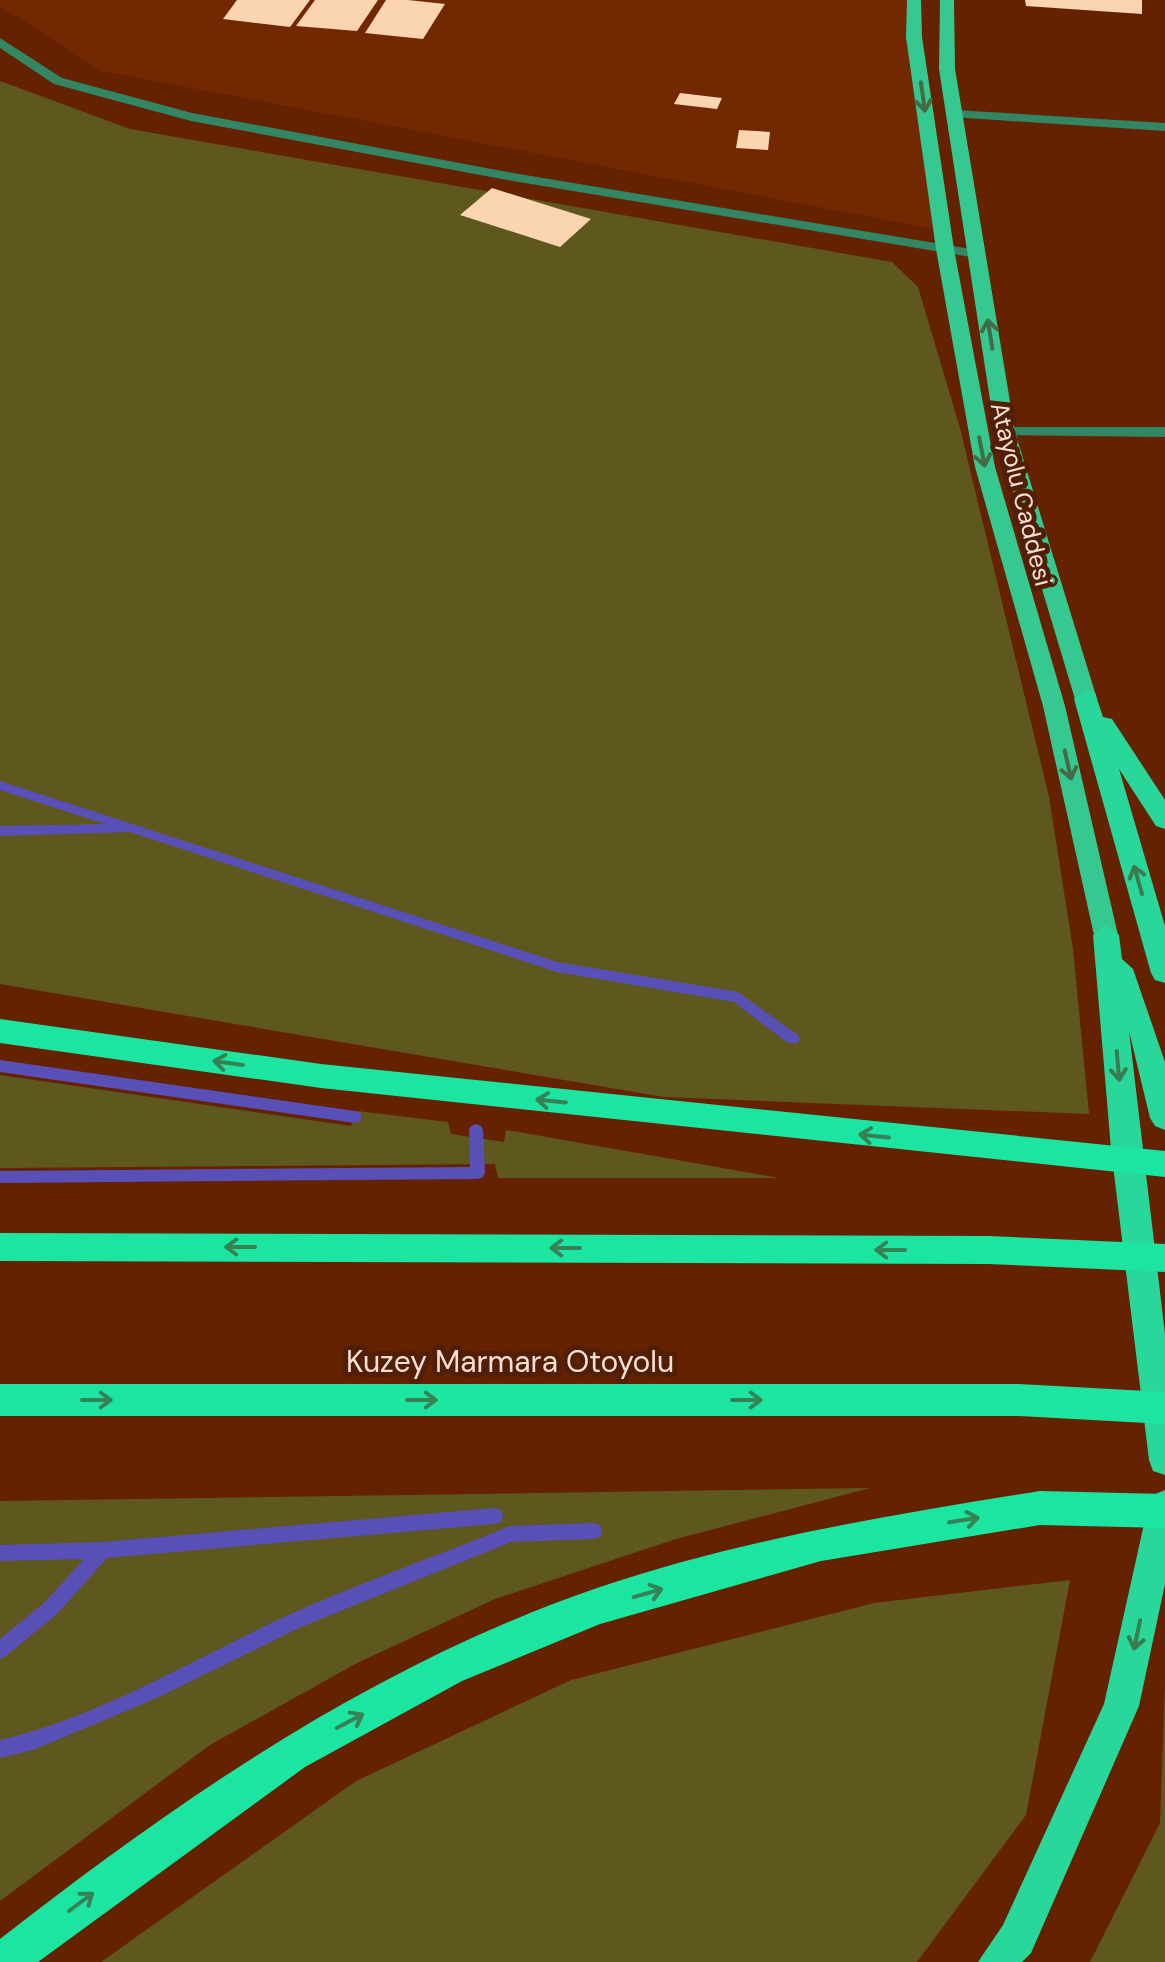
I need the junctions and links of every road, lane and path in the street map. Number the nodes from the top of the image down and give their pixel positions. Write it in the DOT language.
graph roads {
  1 [pos="914,0"];
  2 [pos="947,0"];
  3 [pos="0,42"];
  4 [pos="956,114"];
  5 [pos="1165,127"];
  6 [pos="945,249"];
  7 [pos="977,254"];
  8 [pos="1005,432"];
  9 [pos="1165,432"];
  10 [pos="1086,699"];
  11 [pos="1165,820"];
  12 [pos="1106,934"];
  13 [pos="1165,973"];
  14 [pos="0,1031"];
  15 [pos="1165,1118"];
  16 [pos="1165,1164"];
  17 [pos="0,1247"];
  18 [pos="1165,1258"];
  19 [pos="0,1400"];
  20 [pos="1165,1408"];
  21 [pos="1165,1460"];
  22 [pos="1165,1508"];
  23 [pos="4,1962"];
  24 [pos="998,1962"];
  1 -- 6 [label="main road, Atayolu Caddesi, one-way"];
  2 -- 4 [label="main road, Atayolu Caddesi"];
  3 -- 6 [label="street"];
  4 -- 5 [label="street"];
  4 -- 7 [label="main road, Atayolu Caddesi"];
  6 -- 7 [label="street"];
  6 -- 12 [label="main road, Atayolu Caddesi, one-way"];
  8 -- 7 [label="main road, Atayolu Caddesi, one-way"];
  8 -- 9 [label="street"];
  8 -- 10 [label="main road, Atayolu Caddesi"];
  10 -- 11 [label="highway"];
  13 -- 10 [label="highway, one-way"];
  12 -- 15 [label="highway"];
  12 -- 21 [label="highway, one-way"];
  16 -- 14 [label="highway, one-way"];
  18 -- 17 [label="highway, one-way"];
  19 -- 20 [label="highway, Kuzey Marmara Otoyolu, one-way"];
  23 -- 22 [label="highway, one-way"];
  22 -- 24 [label="highway, one-way"];
}
